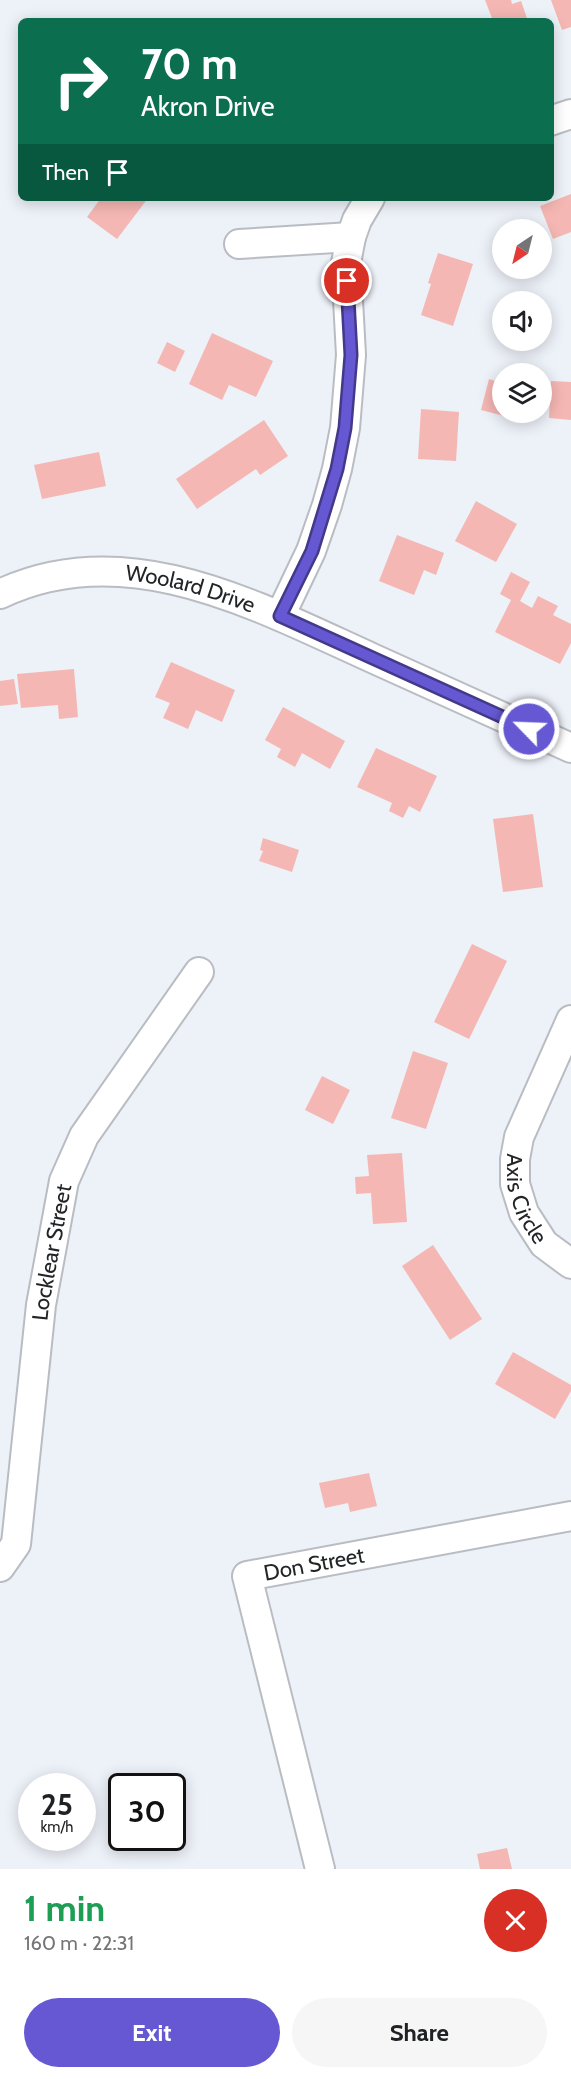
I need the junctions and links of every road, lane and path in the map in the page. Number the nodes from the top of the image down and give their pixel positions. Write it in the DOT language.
graph roads {
  1 [pos="571,114"];
  2 [pos="554,120"];
  3 [pos="368,201"];
  4 [pos="351,237"];
  5 [pos="239,244"];
  6 [pos="0,594"];
  7 [pos="280,616"];
  8 [pos="571,748"];
  9 [pos="199,972"];
  10 [pos="571,1020"];
  11 [pos="571,1264"];
  12 [pos="571,1516"];
  13 [pos="0,1567"];
  14 [pos="320,1869"];
  1 -- 2 [label="street"];
  3 -- 4 [label="street"];
  4 -- 5 [label="street"];
  4 -- 7 [label="street"];
  6 -- 7 [label="street, Woolard Drive"];
  7 -- 8 [label="street, Woolard Drive"];
  9 -- 13 [label="street, Locklear Street"];
  10 -- 11 [label="street, Axis Circle"];
  12 -- 14 [label="street, Don Street"];
}
